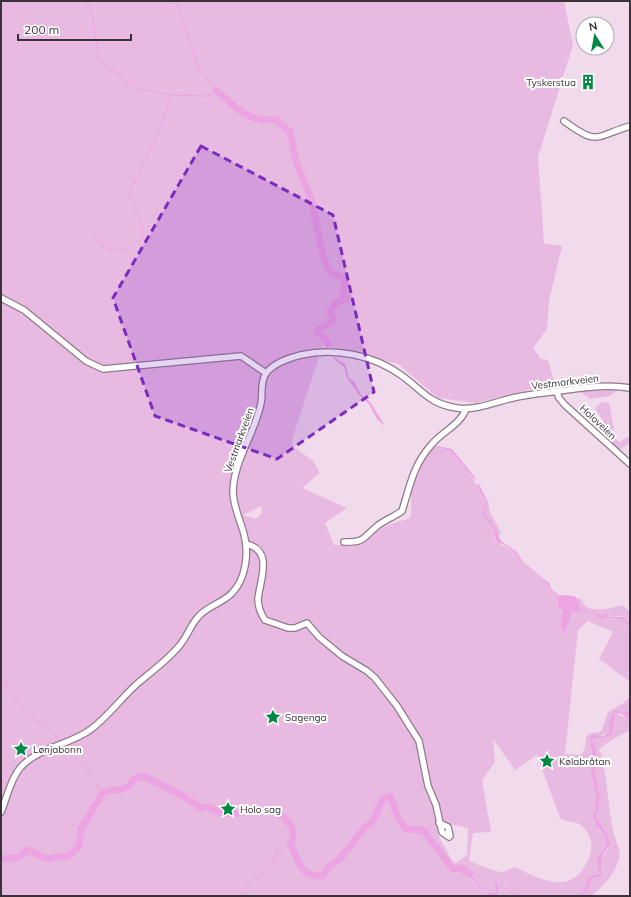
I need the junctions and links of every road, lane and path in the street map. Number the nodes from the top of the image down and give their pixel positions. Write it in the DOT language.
graph roads {
  1 [pos="564,121"];
  2 [pos="630,126"];
  3 [pos="1,298"];
  4 [pos="266,373"];
  5 [pos="630,388"];
  6 [pos="558,392"];
  7 [pos="466,409"];
  8 [pos="630,464"];
  9 [pos="344,542"];
  10 [pos="246,544"];
  11 [pos="1,812"];
  12 [pos="439,822"];
  1 -- 2 [label="street"];
  3 -- 4 [label="street"];
  4 -- 7 [label="street, Vestmarkveien"];
  4 -- 10 [label="street, Vestmarkveien"];
  5 -- 6 [label="street, Vestmarkveien"];
  6 -- 7 [label="street, Vestmarkveien"];
  6 -- 8 [label="street, Holoveien"];
  7 -- 9 [label="street"];
  10 -- 11 [label="street, Vestmarkveien"];
  10 -- 12 [label="street"];
}
